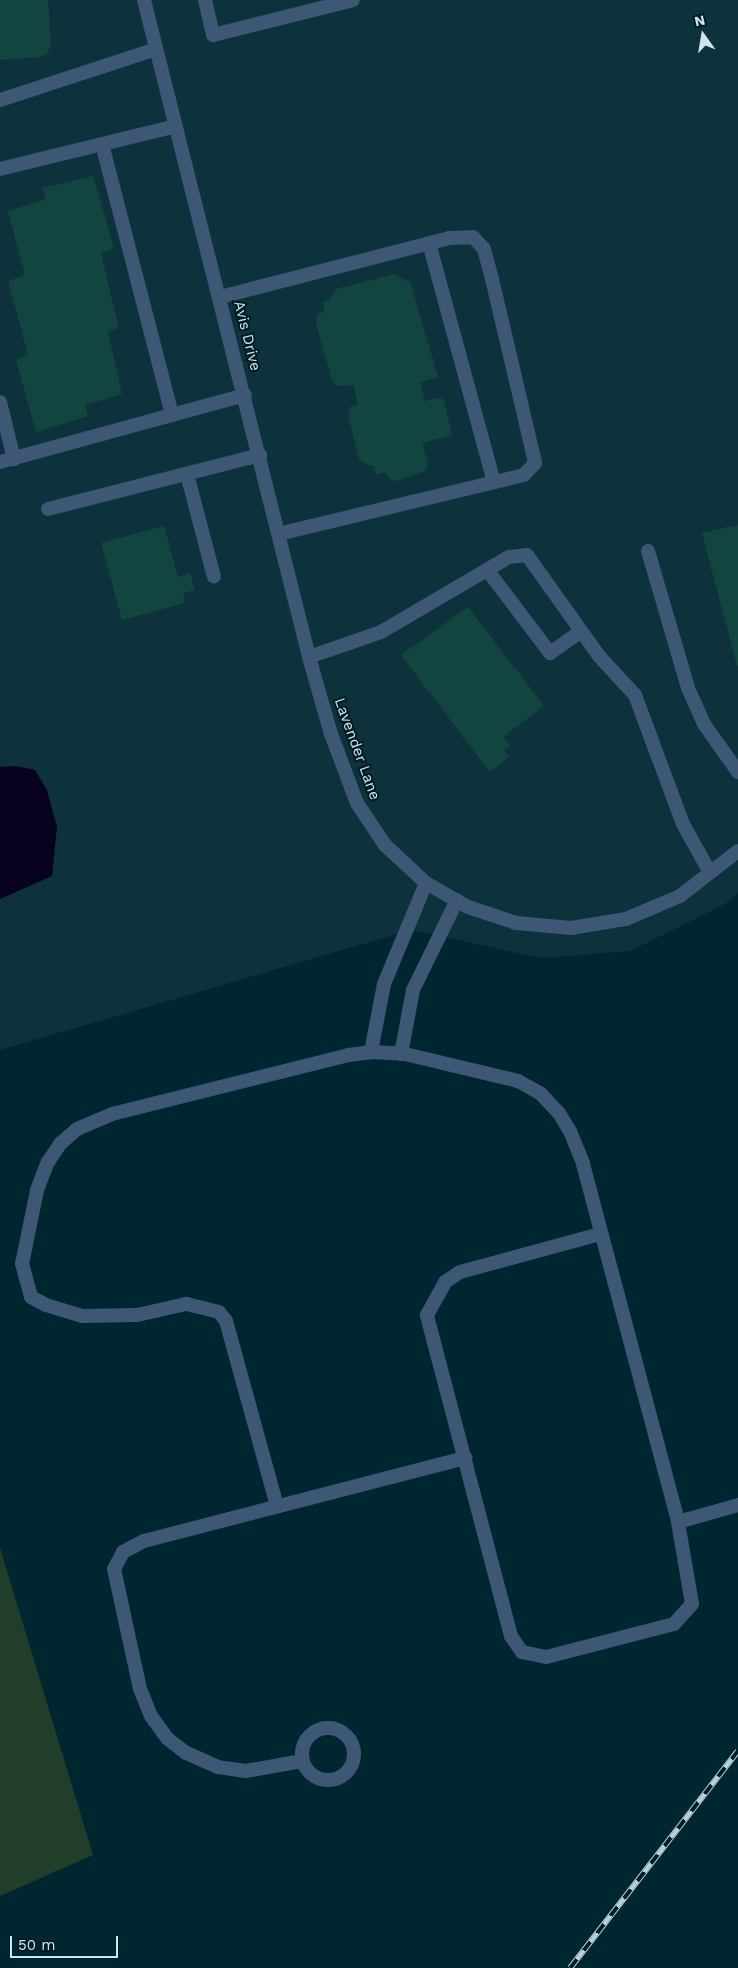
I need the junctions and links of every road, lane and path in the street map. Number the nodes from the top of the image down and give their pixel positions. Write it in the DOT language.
graph roads {
  1 [pos="144,0"];
  2 [pos="205,0"];
  3 [pos="353,0"];
  4 [pos="156,50"];
  5 [pos="0,100"];
  6 [pos="176,126"];
  7 [pos="102,144"];
  8 [pos="0,169"];
  9 [pos="429,243"];
  10 [pos="220,296"];
  11 [pos="245,395"];
  12 [pos="0,402"];
  13 [pos="172,415"];
  14 [pos="260,455"];
  15 [pos="7,461"];
  16 [pos="187,474"];
  17 [pos="494,482"];
  18 [pos="48,510"];
  19 [pos="280,534"];
  20 [pos="648,551"];
  21 [pos="488,571"];
  22 [pos="214,577"];
  23 [pos="581,631"];
  24 [pos="309,657"];
  25 [pos="317,681"];
  26 [pos="738,772"];
  27 [pos="738,851"];
  28 [pos="709,871"];
  29 [pos="426,883"];
  30 [pos="457,900"];
  31 [pos="371,1052"];
  32 [pos="402,1054"];
  33 [pos="600,1234"];
  34 [pos="465,1458"];
  35 [pos="277,1506"];
  36 [pos="738,1506"];
  37 [pos="678,1522"];
  38 [pos="302,1761"];
  1 -- 4 [label="street, Avis Drive"];
  2 -- 3 [label="street"];
  4 -- 5 [label="street"];
  4 -- 6 [label="street, Avis Drive"];
  6 -- 7 [label="street"];
  6 -- 10 [label="street, Avis Drive"];
  7 -- 8 [label="street"];
  7 -- 13 [label="street"];
  9 -- 10 [label="street"];
  9 -- 17 [label="street"];
  9 -- 17 [label="street"];
  10 -- 11 [label="street, Avis Drive"];
  11 -- 13 [label="street"];
  11 -- 14 [label="street, Avis Drive"];
  12 -- 15 [label="street"];
  13 -- 15 [label="street"];
  14 -- 16 [label="street"];
  14 -- 19 [label="street, Avis Drive"];
  16 -- 18 [label="street"];
  16 -- 22 [label="street"];
  17 -- 19 [label="street"];
  19 -- 24 [label="street, Avis Drive"];
  20 -- 26 [label="street"];
  21 -- 23 [label="street"];
  21 -- 23 [label="street"];
  21 -- 24 [label="street"];
  23 -- 28 [label="street"];
  24 -- 25 [label="street, Avis Drive"];
  25 -- 29 [label="street, Lavender Lane"];
  27 -- 28 [label="street, Lavender Lane"];
  28 -- 30 [label="street, Lavender Lane"];
  29 -- 30 [label="street, Lavender Lane"];
  29 -- 31 [label="street"];
  30 -- 32 [label="street"];
  31 -- 32 [label="street"];
  31 -- 35 [label="street"];
  32 -- 33 [label="street"];
  33 -- 34 [label="street"];
  33 -- 37 [label="street"];
  34 -- 35 [label="street"];
  34 -- 37 [label="street"];
  35 -- 38 [label="street"];
  36 -- 37 [label="street"];
}
